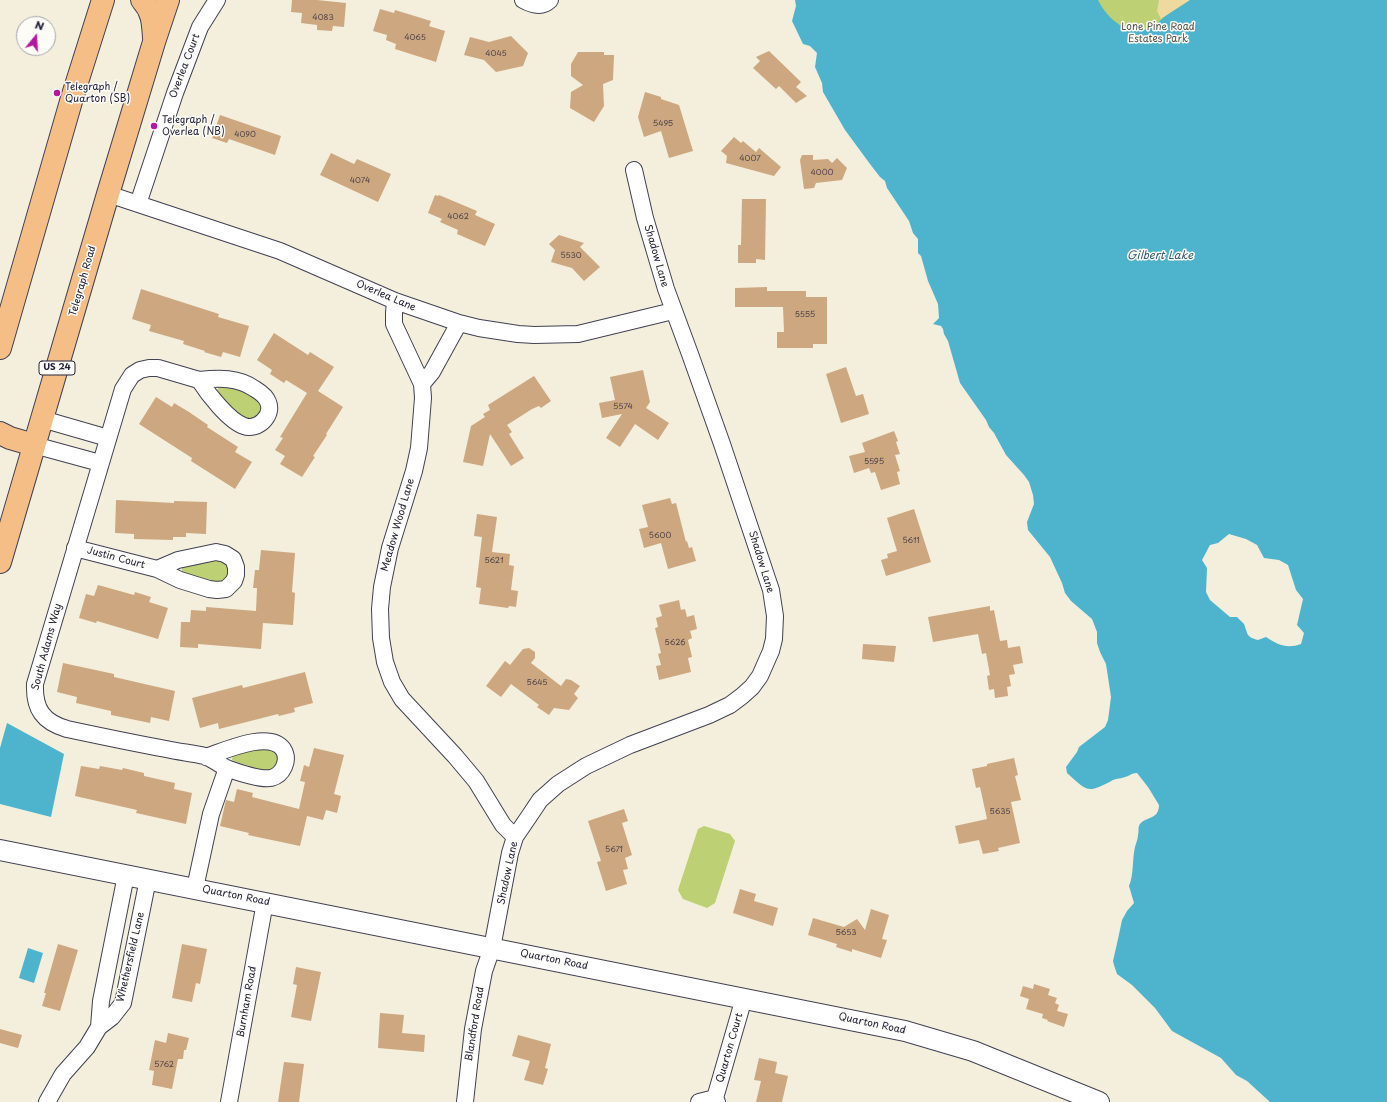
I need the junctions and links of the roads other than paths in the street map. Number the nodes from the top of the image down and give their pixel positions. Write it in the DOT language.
graph roads {
  1 [pos="103,0"];
  2 [pos="142,0"];
  3 [pos="168,0"];
  4 [pos="216,0"];
  5 [pos="523,0"];
  6 [pos="550,0"];
  7 [pos="154,42"];
  8 [pos="634,170"];
  9 [pos="108,194"];
  10 [pos="138,204"];
  11 [pos="395,301"];
  12 [pos="673,311"];
  13 [pos="459,323"];
  14 [pos="0,348"];
  15 [pos="199,380"];
  16 [pos="422,384"];
  17 [pos="42,419"];
  18 [pos="0,433"];
  19 [pos="108,438"];
  20 [pos="34,445"];
  21 [pos="100,463"];
  22 [pos="2,546"];
  23 [pos="75,548"];
  24 [pos="157,569"];
  25 [pos="206,757"];
  26 [pos="227,768"];
  27 [pos="515,837"];
  28 [pos="0,850"];
  29 [pos="126,875"];
  30 [pos="148,879"];
  31 [pos="195,888"];
  32 [pos="265,902"];
  33 [pos="492,948"];
  34 [pos="744,998"];
  35 [pos="99,1027"];
  36 [pos="716,1100"];
  37 [pos="47,1102"];
  38 [pos="229,1102"];
  39 [pos="465,1102"];
  40 [pos="699,1102"];
  41 [pos="1099,1102"];
  1 -- 14 [label="highway"];
  2 -- 7 [label="highway"];
  3 -- 7 [label="highway, Telegraph Road / US 24"];
  4 -- 10 [label="street, Overlea Court"];
  5 -- 6 [label="street"];
  7 -- 9 [label="highway, Telegraph Road / US 24"];
  8 -- 12 [label="street, Shadow Lane"];
  9 -- 10 [label="street, Overlea Lane"];
  9 -- 17 [label="highway, Telegraph Road / US 24"];
  10 -- 11 [label="street, Overlea Lane"];
  11 -- 13 [label="street, Overlea Lane"];
  11 -- 16 [label="street, Meadow Wood Lane"];
  12 -- 13 [label="street, Overlea Lane"];
  12 -- 27 [label="street, Shadow Lane"];
  13 -- 16 [label="street"];
  15 -- 19 [label="street, South Adams Way"];
  16 -- 27 [label="street, Meadow Wood Lane"];
  17 -- 19 [label="street"];
  17 -- 20 [label="highway, Telegraph Road / US 24"];
  18 -- 20 [label="highway"];
  19 -- 21 [label="street, South Adams Way"];
  20 -- 21 [label="street"];
  20 -- 22 [label="highway, Telegraph Road / US 24"];
  21 -- 23 [label="street, South Adams Way"];
  23 -- 24 [label="street, Justin Court"];
  23 -- 25 [label="street, South Adams Way"];
  25 -- 26 [label="street, South Adams Way"];
  25 -- 26 [label="street, South Adams Way"];
  26 -- 31 [label="street"];
  27 -- 33 [label="street, Shadow Lane"];
  28 -- 29 [label="street, Quarton Road"];
  29 -- 30 [label="street, Quarton Road"];
  29 -- 35 [label="street, Whethersfield Lane"];
  30 -- 31 [label="street, Quarton Road"];
  30 -- 35 [label="street, Whethersfield Lane"];
  31 -- 32 [label="street, Quarton Road"];
  32 -- 33 [label="street, Quarton Road"];
  32 -- 38 [label="street, Burnham Road"];
  33 -- 34 [label="street, Quarton Road"];
  33 -- 39 [label="street, Blandford Road"];
  34 -- 36 [label="street, Quarton Court"];
  34 -- 41 [label="street, Quarton Road"];
  35 -- 37 [label="street, Whethersfield Lane"];
  36 -- 40 [label="street, Quarton Court"];
}
